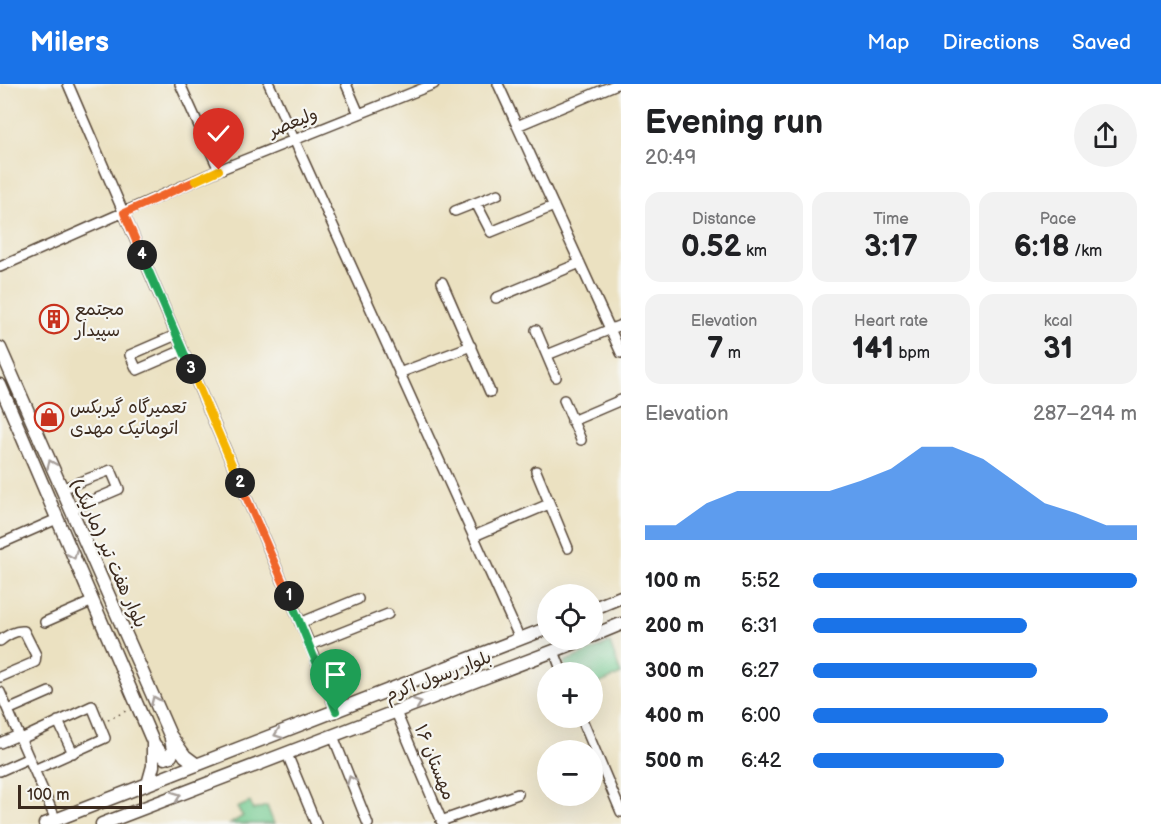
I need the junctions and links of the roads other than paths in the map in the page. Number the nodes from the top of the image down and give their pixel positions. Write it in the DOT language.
graph roads {
  1 [pos="68,84"];
  2 [pos="180,84"];
  3 [pos="269,84"];
  4 [pos="346,84"];
  5 [pos="434,84"];
  6 [pos="498,84"];
  7 [pos="617,84"];
  8 [pos="359,114"];
  9 [pos="517,126"];
  10 [pos="293,140"];
  11 [pos="219,170"];
  12 [pos="498,194"];
  13 [pos="476,203"];
  14 [pos="554,206"];
  15 [pos="455,211"];
  16 [pos="124,213"];
  17 [pos="580,263"];
  18 [pos="0,267"];
  19 [pos="442,282"];
  20 [pos="496,298"];
  21 [pos="621,325"];
  22 [pos="610,329"];
  23 [pos="536,330"];
  24 [pos="176,335"];
  25 [pos="471,346"];
  26 [pos="0,348"];
  27 [pos="183,350"];
  28 [pos="621,353"];
  29 [pos="547,355"];
  30 [pos="399,373"];
  31 [pos="556,376"];
  32 [pos="0,386"];
  33 [pos="490,392"];
  34 [pos="564,400"];
  35 [pos="621,400"];
  36 [pos="572,420"];
  37 [pos="581,440"];
  38 [pos="536,471"];
  39 [pos="61,489"];
  40 [pos="549,504"];
  41 [pos="70,510"];
  42 [pos="57,519"];
  43 [pos="474,536"];
  44 [pos="0,544"];
  45 [pos="568,548"];
  46 [pos="621,597"];
  47 [pos="358,599"];
  48 [pos="93,601"];
  49 [pos="603,604"];
  50 [pos="388,614"];
  51 [pos="45,622"];
  52 [pos="300,623"];
  53 [pos="621,624"];
  54 [pos="603,631"];
  55 [pos="537,632"];
  56 [pos="520,639"];
  57 [pos="0,641"];
  58 [pos="310,645"];
  59 [pos="554,651"];
  60 [pos="558,662"];
  61 [pos="0,677"];
  62 [pos="0,692"];
  63 [pos="49,692"];
  64 [pos="8,710"];
  65 [pos="336,711"];
  66 [pos="396,712"];
  67 [pos="58,721"];
  68 [pos="586,728"];
  69 [pos="170,735"];
  70 [pos="333,736"];
  71 [pos="20,737"];
  72 [pos="153,742"];
  73 [pos="0,743"];
  74 [pos="73,753"];
  75 [pos="287,754"];
  76 [pos="29,758"];
  77 [pos="198,765"];
  78 [pos="34,770"];
  79 [pos="0,771"];
  80 [pos="148,784"];
  81 [pos="518,794"];
  82 [pos="621,812"];
  83 [pos="50,822"];
  84 [pos="442,822"];
  85 [pos="102,824"];
  86 [pos="316,824"];
  87 [pos="368,824"];
  1 -- 16 [label="street"];
  2 -- 11 [label="street"];
  3 -- 10 [label="street"];
  4 -- 8 [label="street"];
  5 -- 8 [label="street, ولیعصر"];
  6 -- 9 [label="street"];
  7 -- 9 [label="street"];
  8 -- 10 [label="street, ولیعصر"];
  9 -- 14 [label="street"];
  10 -- 11 [label="street, ولیعصر"];
  10 -- 30 [label="street"];
  11 -- 16 [label="street, ولیعصر"];
  12 -- 13 [label="street"];
  13 -- 14 [label="street"];
  13 -- 15 [label="street"];
  14 -- 17 [label="street"];
  16 -- 18 [label="street, ولیعصر"];
  16 -- 24 [label="street"];
  17 -- 20 [label="street"];
  17 -- 22 [label="street"];
  19 -- 25 [label="street"];
  21 -- 22 [label="street"];
  22 -- 28 [label="street"];
  22 -- 29 [label="street"];
  23 -- 29 [label="street"];
  24 -- 27 [label="street"];
  24 -- 27 [label="street"];
  25 -- 30 [label="street"];
  25 -- 33 [label="street"];
  39 -- 26 [label="main road, بلوار هفت تیر (مارلیک), one-way"];
  27 -- 52 [label="street"];
  29 -- 31 [label="street"];
  30 -- 43 [label="street"];
  32 -- 42 [label="main road, بلوار هفت تیر (مارلیک)"];
  34 -- 36 [label="street"];
  35 -- 36 [label="street"];
  36 -- 37 [label="street"];
  38 -- 40 [label="street"];
  39 -- 41 [label="main road, بلوار هفت تیر (مارلیک)"];
  39 -- 41 [label="street"];
  40 -- 43 [label="street"];
  40 -- 45 [label="street"];
  69 -- 41 [label="main road, بلوار هفت تیر (مارلیک), one-way"];
  42 -- 44 [label="street"];
  42 -- 48 [label="main road, بلوار هفت تیر (مارلیک), one-way"];
  43 -- 56 [label="street"];
  46 -- 49 [label="main road"];
  47 -- 52 [label="street"];
  48 -- 51 [label="street"];
  48 -- 72 [label="main road, بلوار هفت تیر (مارلیک)"];
  50 -- 58 [label="street"];
  52 -- 58 [label="street"];
  53 -- 54 [label="main road"];
  55 -- 56 [label="main road"];
  56 -- 65 [label="main road"];
  57 -- 61 [label="street"];
  58 -- 65 [label="street"];
  59 -- 60 [label="street"];
  66 -- 59 [label="main road, بلوار رسول اکرم, one-way"];
  62 -- 64 [label="street"];
  63 -- 64 [label="street"];
  64 -- 71 [label="street"];
  65 -- 77 [label="main road, one-way"];
  66 -- 70 [label="main road, بلوار رسول اکرم"];
  66 -- 84 [label="street, مهستان ۱۶"];
  67 -- 71 [label="street"];
  67 -- 74 [label="street"];
  67 -- 74 [label="street"];
  68 -- 82 [label="street"];
  69 -- 72 [label="main road"];
  69 -- 77 [label="main road, بلوار هفت تیر (مارلیک)"];
  70 -- 75 [label="main road, بلوار رسول اکرم"];
  87 -- 70 [label="street, one-way"];
  71 -- 73 [label="street"];
  71 -- 76 [label="street"];
  72 -- 80 [label="main road, بلوار هفت تیر (مارلیک)"];
  74 -- 78 [label="street"];
  85 -- 75 [label="main road, بلوار رسول اکرم, one-way"];
  75 -- 86 [label="street"];
  76 -- 78 [label="street"];
  76 -- 79 [label="street"];
  77 -- 80 [label="main road"];
  78 -- 83 [label="street"];
  80 -- 83 [label="main road"];
  81 -- 84 [label="street"];
}
